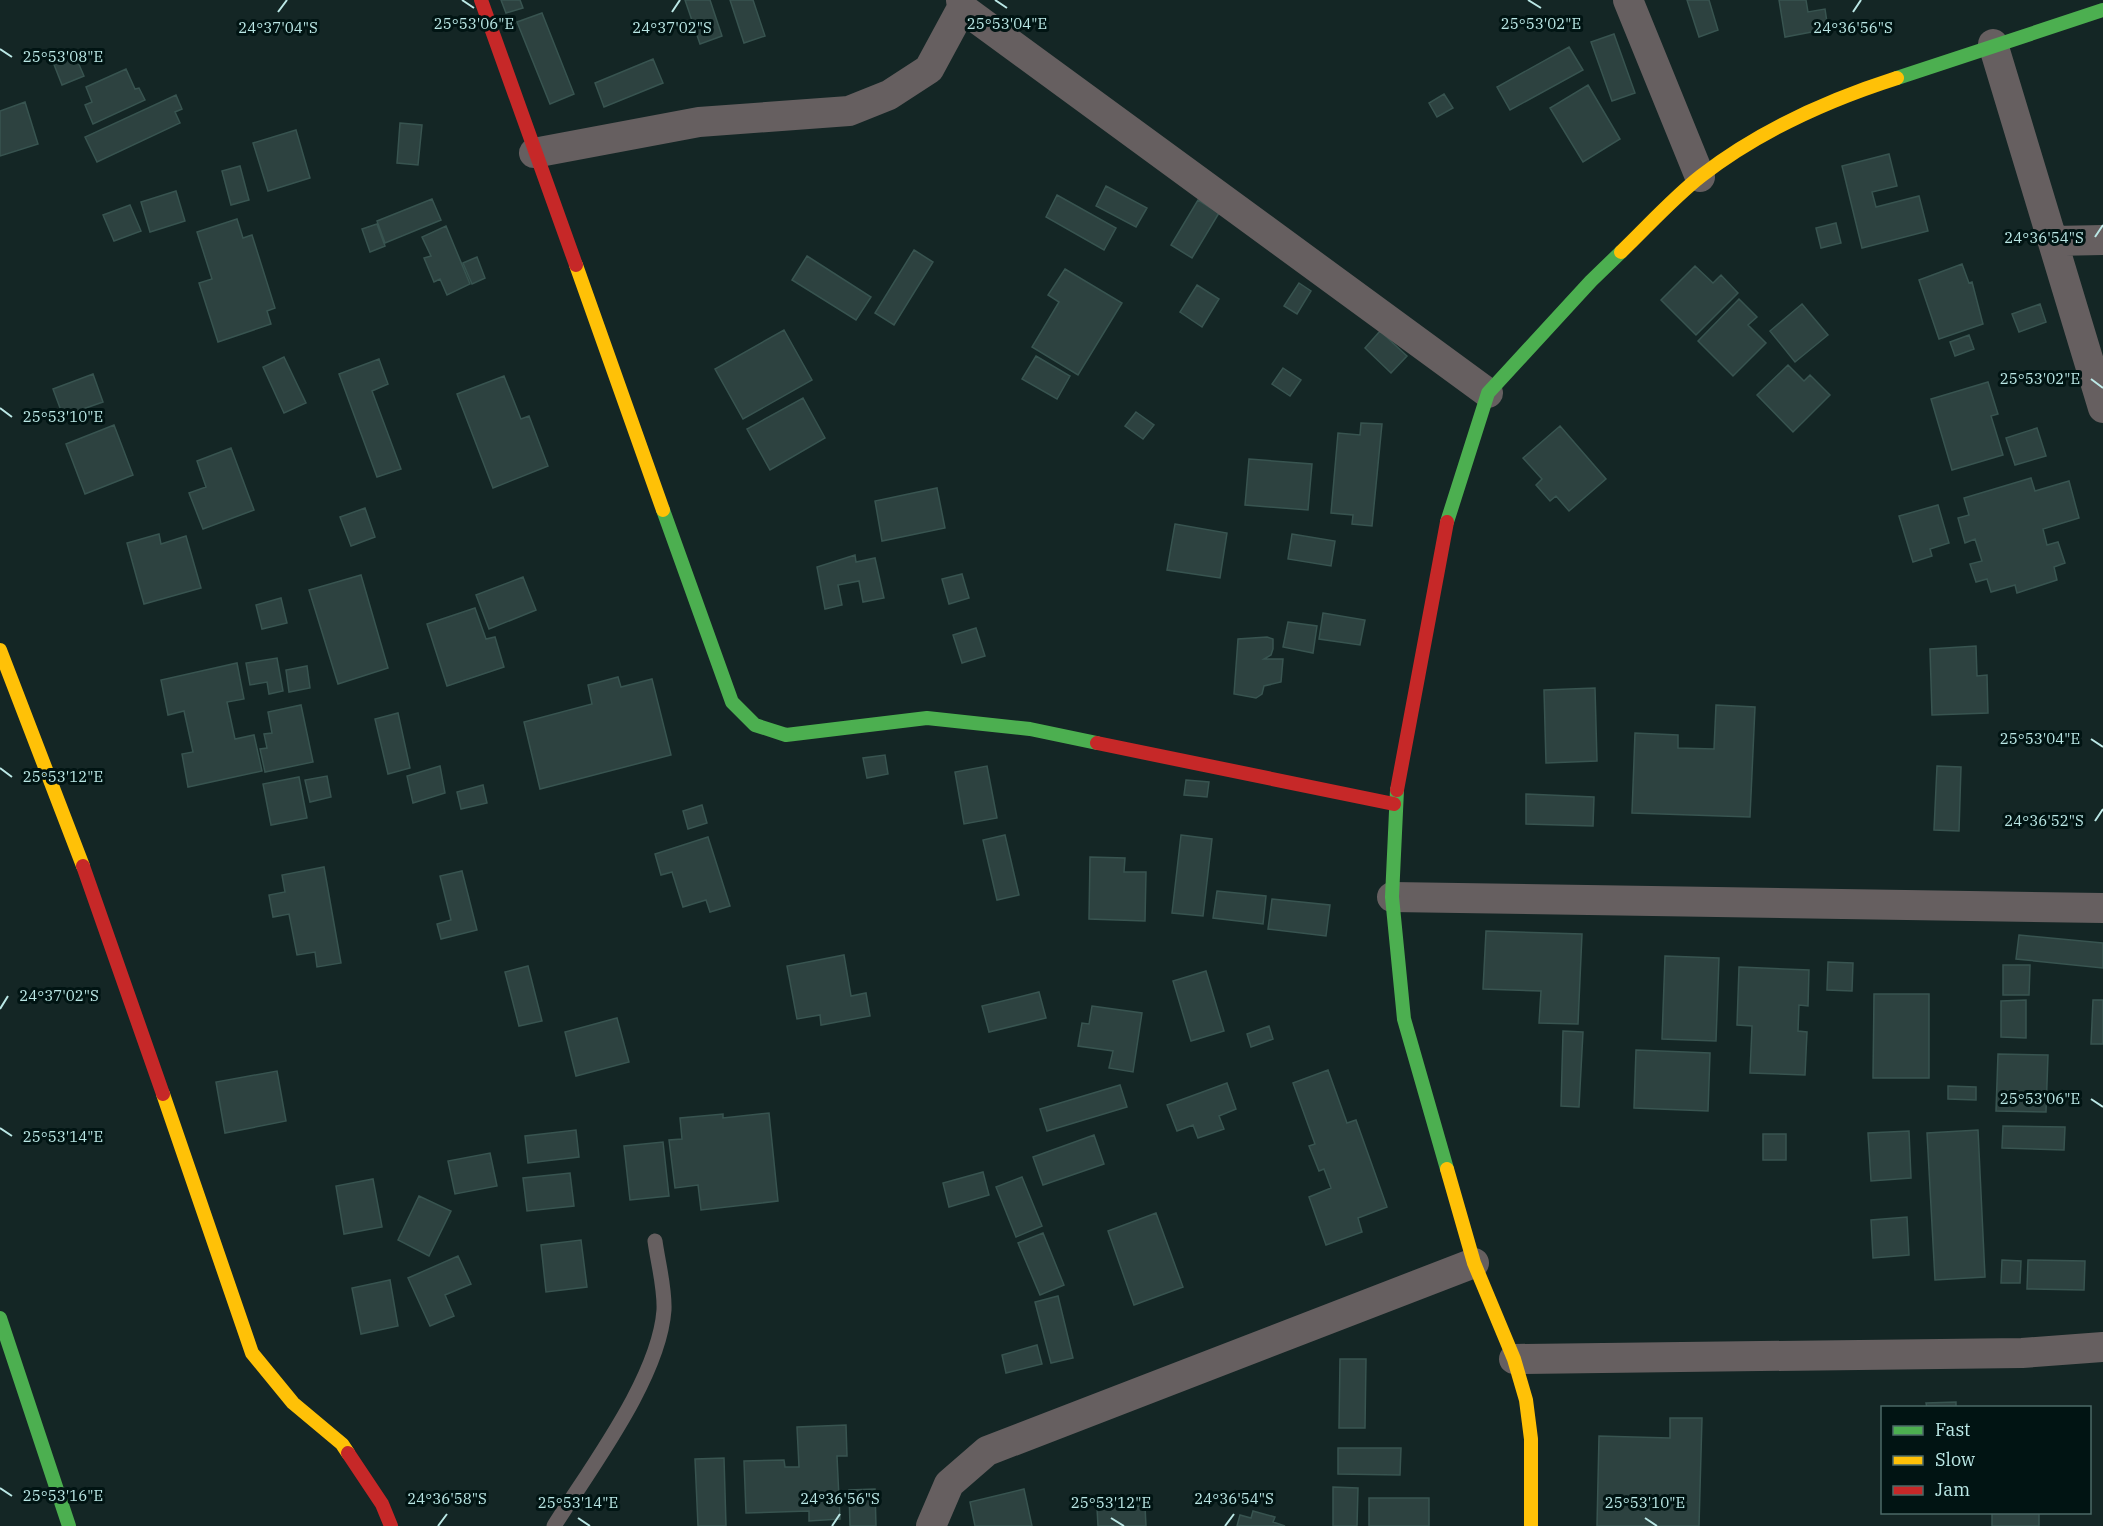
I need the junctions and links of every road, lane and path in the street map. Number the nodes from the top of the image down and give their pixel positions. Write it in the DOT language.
graph roads {
  1 [pos="481,0"];
  2 [pos="1628,0"];
  3 [pos="961,4"];
  4 [pos="2103,10"];
  5 [pos="1993,44"];
  6 [pos="534,153"];
  7 [pos="1700,177"];
  8 [pos="2103,240"];
  9 [pos="2053,241"];
  10 [pos="1488,393"];
  11 [pos="2103,408"];
  12 [pos="0,650"];
  13 [pos="1394,804"];
  14 [pos="1392,897"];
  15 [pos="2103,908"];
  16 [pos="655,1241"];
  17 [pos="1474,1263"];
  18 [pos="0,1318"];
  19 [pos="2103,1347"];
  20 [pos="1514,1359"];
  21 [pos="69,1526"];
  22 [pos="391,1526"];
  23 [pos="554,1526"];
  24 [pos="931,1526"];
  25 [pos="1531,1526"];
  1 -- 6 [label="street"];
  2 -- 7 [label="street"];
  3 -- 6 [label="street"];
  3 -- 10 [label="street"];
  4 -- 5 [label="street"];
  5 -- 7 [label="street"];
  5 -- 9 [label="street"];
  6 -- 13 [label="street"];
  7 -- 10 [label="street"];
  8 -- 9 [label="street"];
  9 -- 11 [label="street"];
  10 -- 13 [label="street"];
  12 -- 22 [label="street"];
  13 -- 14 [label="street"];
  14 -- 15 [label="street"];
  14 -- 17 [label="street"];
  16 -- 23 [label="lane"];
  17 -- 20 [label="street"];
  17 -- 24 [label="street"];
  18 -- 21 [label="street"];
  19 -- 20 [label="street"];
  20 -- 25 [label="street"];
}
